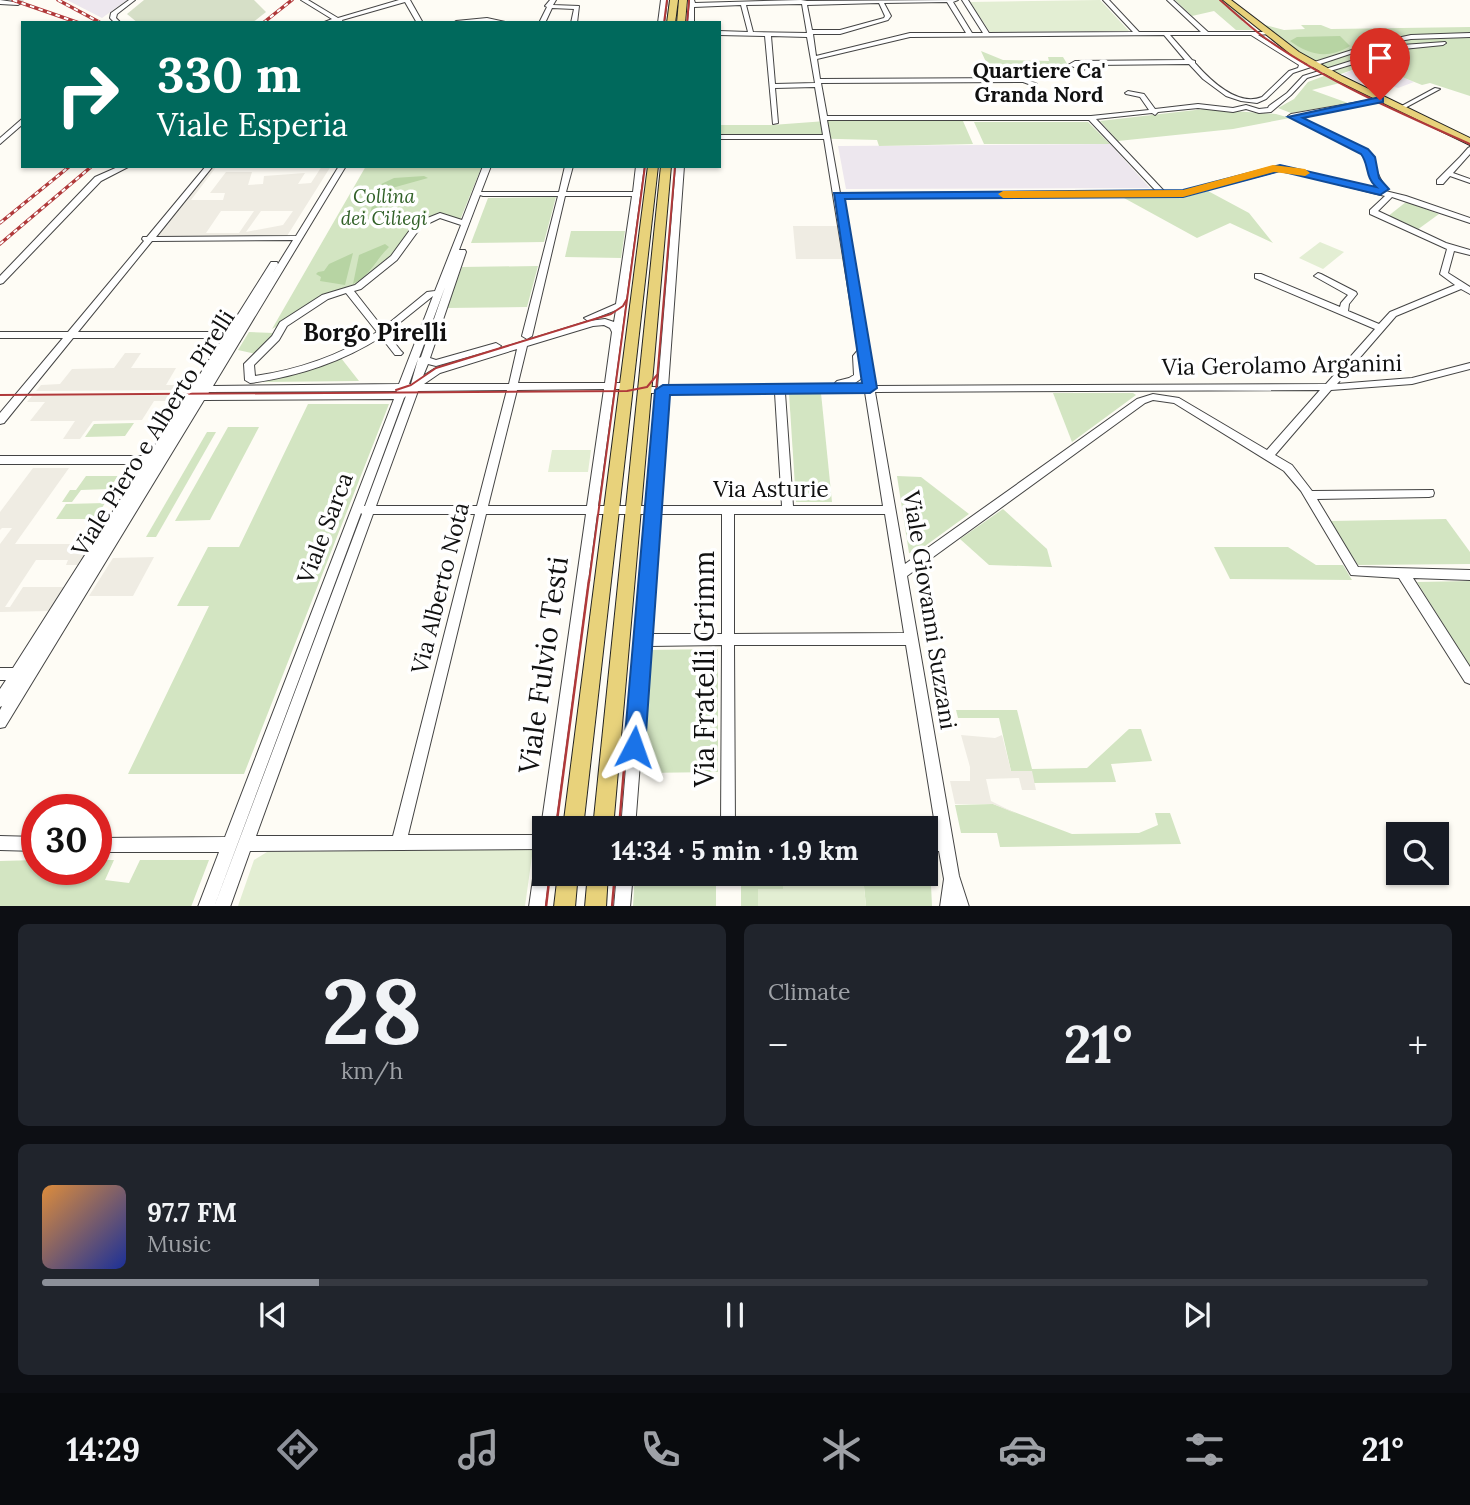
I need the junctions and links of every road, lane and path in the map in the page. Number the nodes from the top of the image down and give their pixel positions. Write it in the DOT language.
graph roads {
  1 [pos="132,0"];
  2 [pos="304,0"];
  3 [pos="406,0"];
  4 [pos="664,0"];
  5 [pos="674,0"];
  6 [pos="683,0"];
  7 [pos="965,0"];
  8 [pos="1106,0"];
  9 [pos="1170,0"];
  10 [pos="1227,0"];
  11 [pos="951,1"];
  12 [pos="0,2"];
  13 [pos="804,2"];
  14 [pos="18,3"];
  15 [pos="553,3"];
  16 [pos="692,3"];
  17 [pos="743,4"];
  18 [pos="882,4"];
  19 [pos="116,21"];
  20 [pos="340,21"];
  21 [pos="419,21"];
  22 [pos="545,21"];
  23 [pos="575,21"];
  24 [pos="661,21"];
  25 [pos="671,21"];
  26 [pos="681,21"];
  27 [pos="691,21"];
  28 [pos="721,33"];
  29 [pos="810,33"];
  30 [pos="1137,33"];
  31 [pos="1165,33"];
  32 [pos="1206,33"];
  33 [pos="1247,33"];
  34 [pos="1267,33"];
  35 [pos="751,34"];
  36 [pos="768,34"];
  37 [pos="970,34"];
  38 [pos="987,34"];
  39 [pos="1470,35"];
  40 [pos="1470,42"];
  41 [pos="1296,54"];
  42 [pos="814,55"];
  43 [pos="1334,58"];
  44 [pos="1193,62"];
  45 [pos="1093,63"];
  46 [pos="1315,64"];
  47 [pos="1301,69"];
  48 [pos="1327,71"];
  49 [pos="1005,80"];
  50 [pos="819,83"];
  51 [pos="772,86"];
  52 [pos="1437,89"];
  53 [pos="1145,100"];
  54 [pos="1382,100"];
  55 [pos="1250,103"];
  56 [pos="1271,107"];
  57 [pos="1401,108"];
  58 [pos="1155,113"];
  59 [pos="825,118"];
  60 [pos="1091,118"];
  61 [pos="21,122"];
  62 [pos="775,123"];
  63 [pos="828,136"];
  64 [pos="721,137"];
  65 [pos="0,142"];
  66 [pos="1470,142"];
  67 [pos="1470,149"];
  68 [pos="112,168"];
  69 [pos="123,168"];
  70 [pos="201,168"];
  71 [pos="208,168"];
  72 [pos="334,168"];
  73 [pos="340,168"];
  74 [pos="486,168"];
  75 [pos="493,168"];
  76 [pos="568,168"];
  77 [pos="640,168"];
  78 [pos="653,168"];
  79 [pos="666,168"];
  80 [pos="680,168"];
  81 [pos="1450,174"];
  82 [pos="1371,175"];
  83 [pos="1470,181"];
  84 [pos="1440,182"];
  85 [pos="1366,183"];
  86 [pos="1346,184"];
  87 [pos="327,186"];
  88 [pos="1378,189"];
  89 [pos="483,194"];
  90 [pos="562,194"];
  91 [pos="636,194"];
  92 [pos="1163,194"];
  93 [pos="838,195"];
  94 [pos="1390,195"];
  95 [pos="1403,198"];
  96 [pos="1470,221"];
  97 [pos="465,224"];
  98 [pos="294,238"];
  99 [pos="146,239"];
  100 [pos="1451,247"];
  101 [pos="1470,253"];
  102 [pos="0,273"];
  103 [pos="1258,276"];
  104 [pos="1318,276"];
  105 [pos="0,281"];
  106 [pos="1461,286"];
  107 [pos="349,291"];
  108 [pos="1470,291"];
  109 [pos="438,293"];
  110 [pos="621,305"];
  111 [pos="1343,313"];
  112 [pos="1381,328"];
  113 [pos="616,331"];
  114 [pos="382,333"];
  115 [pos="0,335"];
  116 [pos="66,335"];
  117 [pos="234,335"];
  118 [pos="525,341"];
  119 [pos="864,350"];
  120 [pos="398,353"];
  121 [pos="424,359"];
  122 [pos="1470,366"];
  123 [pos="628,386"];
  124 [pos="512,387"];
  125 [pos="610,387"];
  126 [pos="1135,387"];
  127 [pos="1169,387"];
  128 [pos="1330,387"];
  129 [pos="808,388"];
  130 [pos="870,388"];
  131 [pos="780,389"];
  132 [pos="406,390"];
  133 [pos="645,390"];
  134 [pos="663,390"];
  135 [pos="200,393"];
  136 [pos="1172,399"];
  137 [pos="1141,401"];
  138 [pos="0,410"];
  139 [pos="0,420"];
  140 [pos="1269,455"];
  141 [pos="0,460"];
  142 [pos="156,460"];
  143 [pos="1429,493"];
  144 [pos="1309,495"];
  145 [pos="363,510"];
  146 [pos="481,510"];
  147 [pos="592,510"];
  148 [pos="613,510"];
  149 [pos="788,510"];
  150 [pos="890,510"];
  151 [pos="633,511"];
  152 [pos="652,511"];
  153 [pos="728,511"];
  154 [pos="1402,572"];
  155 [pos="901,573"];
  156 [pos="1470,575"];
  157 [pos="728,639"];
  158 [pos="911,639"];
  159 [pos="642,640"];
  160 [pos="0,674"];
  161 [pos="24,674"];
  162 [pos="1470,678"];
  163 [pos="0,701"];
  164 [pos="0,722"];
  165 [pos="550,816"];
  166 [pos="575,816"];
  167 [pos="604,816"];
  168 [pos="629,816"];
  169 [pos="728,816"];
  170 [pos="399,842"];
  171 [pos="532,842"];
  172 [pos="0,844"];
  173 [pos="21,844"];
  174 [pos="237,844"];
  175 [pos="938,844"];
  176 [pos="945,844"];
  177 [pos="112,845"];
  178 [pos="951,876"];
  179 [pos="540,886"];
  180 [pos="566,886"];
  181 [pos="597,886"];
  182 [pos="624,886"];
  183 [pos="206,906"];
  184 [pos="222,906"];
  185 [pos="537,906"];
  186 [pos="564,906"];
  187 [pos="595,906"];
  188 [pos="622,906"];
  189 [pos="948,906"];
  190 [pos="961,906"];
  1 -- 19 [label="street"];
  2 -- 20 [label="street"];
  3 -- 20 [label="street"];
  3 -- 21 [label="street"];
  4 -- 24 [label="street"];
  5 -- 25 [label="main road"];
  6 -- 26 [label="main road"];
  7 -- 38 [label="street"];
  8 -- 30 [label="street"];
  9 -- 32 [label="street"];
  10 -- 34 [label="main road"];
  11 -- 18 [label="street"];
  11 -- 37 [label="street"];
  12 -- 14 [label="street"];
  13 -- 17 [label="street"];
  13 -- 18 [label="street"];
  13 -- 29 [label="street, Viale Giovanni Suzzani"];
  15 -- 22 [label="street"];
  15 -- 23 [label="street"];
  16 -- 17 [label="street"];
  16 -- 27 [label="street"];
  17 -- 35 [label="street"];
  18 -- 29 [label="street"];
  28 -- 35 [label="street"];
  29 -- 36 [label="street"];
  29 -- 42 [label="street, Viale Giovanni Suzzani"];
  30 -- 31 [label="street"];
  30 -- 38 [label="street"];
  31 -- 32 [label="street"];
  31 -- 44 [label="street"];
  32 -- 33 [label="street"];
  33 -- 34 [label="street"];
  33 -- 47 [label="street"];
  34 -- 41 [label="main road"];
  35 -- 36 [label="street"];
  36 -- 51 [label="street"];
  37 -- 38 [label="street"];
  37 -- 42 [label="street"];
  39 -- 43 [label="street"];
  40 -- 48 [label="street"];
  41 -- 43 [label="street"];
  41 -- 46 [label="main road"];
  42 -- 50 [label="street, Viale Giovanni Suzzani"];
  43 -- 46 [label="street"];
  44 -- 45 [label="street"];
  44 -- 55 [label="street"];
  46 -- 47 [label="street"];
  46 -- 48 [label="main road"];
  47 -- 55 [label="street"];
  48 -- 54 [label="main road"];
  48 -- 56 [label="street"];
  49 -- 50 [label="street"];
  50 -- 51 [label="street"];
  50 -- 59 [label="street, Viale Giovanni Suzzani"];
  51 -- 62 [label="street"];
  52 -- 57 [label="street"];
  53 -- 58 [label="street"];
  54 -- 57 [label="main road"];
  54 -- 82 [label="street"];
  55 -- 56 [label="street"];
  55 -- 56 [label="street"];
  55 -- 58 [label="street"];
  57 -- 66 [label="main road"];
  58 -- 60 [label="street"];
  59 -- 60 [label="street"];
  59 -- 63 [label="street, Viale Giovanni Suzzani"];
  60 -- 92 [label="street"];
  61 -- 65 [label="street"];
  63 -- 64 [label="street"];
  63 -- 93 [label="street, Viale Giovanni Suzzani"];
  67 -- 81 [label="street"];
  68 -- 102 [label="street"];
  69 -- 105 [label="street"];
  70 -- 99 [label="street"];
  71 -- 99 [label="street"];
  72 -- 87 [label="street, Viale Piero e Alberto Pirelli"];
  73 -- 87 [label="street, Viale Piero e Alberto Pirelli"];
  74 -- 97 [label="street, Viale Sarca"];
  75 -- 89 [label="street, Viale Sarca"];
  76 -- 90 [label="street, Via Alberto Nota"];
  77 -- 91 [label="street, Viale Fulvio Testi"];
  78 -- 123 [label="main road, Viale Fulvio Testi"];
  79 -- 133 [label="main road"];
  80 -- 134 [label="street"];
  81 -- 83 [label="street"];
  81 -- 84 [label="street"];
  82 -- 85 [label="street"];
  82 -- 88 [label="street"];
  85 -- 86 [label="street"];
  85 -- 88 [label="street"];
  86 -- 88 [label="street"];
  86 -- 92 [label="street"];
  87 -- 98 [label="street, Viale Piero e Alberto Pirelli"];
  88 -- 94 [label="street"];
  88 -- 95 [label="street"];
  89 -- 90 [label="street"];
  89 -- 121 [label="street, Viale Sarca"];
  90 -- 91 [label="street"];
  90 -- 118 [label="street, Via Alberto Nota"];
  91 -- 110 [label="street, Viale Fulvio Testi"];
  92 -- 93 [label="street"];
  93 -- 119 [label="street, Viale Giovanni Suzzani"];
  94 -- 95 [label="street"];
  94 -- 100 [label="street"];
  95 -- 96 [label="street"];
  97 -- 107 [label="street"];
  97 -- 109 [label="street, Viale Sarca"];
  98 -- 99 [label="street"];
  98 -- 117 [label="street, Viale Piero e Alberto Pirelli"];
  99 -- 116 [label="street"];
  100 -- 101 [label="street"];
  100 -- 106 [label="street"];
  103 -- 111 [label="street"];
  104 -- 111 [label="street"];
  106 -- 108 [label="street"];
  106 -- 112 [label="street"];
  107 -- 114 [label="street"];
  107 -- 114 [label="street"];
  109 -- 114 [label="street"];
  109 -- 132 [label="street, Viale Sarca"];
  110 -- 113 [label="street, Viale Fulvio Testi"];
  110 -- 118 [label="street"];
  111 -- 112 [label="street"];
  112 -- 128 [label="street"];
  113 -- 118 [label="street"];
  113 -- 125 [label="street, Viale Fulvio Testi"];
  114 -- 120 [label="street"];
  115 -- 116 [label="street"];
  116 -- 117 [label="street"];
  116 -- 138 [label="street"];
  116 -- 139 [label="street"];
  117 -- 135 [label="street, Viale Piero e Alberto Pirelli"];
  118 -- 121 [label="street"];
  118 -- 124 [label="street, Via Alberto Nota"];
  118 -- 132 [label="street"];
  119 -- 129 [label="street, Viale Giovanni Suzzani"];
  119 -- 130 [label="street, Viale Giovanni Suzzani"];
  121 -- 132 [label="street, Viale Sarca"];
  122 -- 128 [label="street, Via Gerolamo Arganini"];
  123 -- 125 [label="street"];
  123 -- 133 [label="main road"];
  123 -- 148 [label="main road, Viale Fulvio Testi"];
  124 -- 125 [label="street"];
  124 -- 132 [label="street"];
  124 -- 146 [label="street, Via Alberto Nota"];
  125 -- 147 [label="street, Viale Fulvio Testi"];
  126 -- 127 [label="street, Via Gerolamo Arganini"];
  126 -- 130 [label="street, Via Gerolamo Arganini"];
  126 -- 137 [label="street, Via Gerolamo Arganini"];
  127 -- 128 [label="street, Via Gerolamo Arganini"];
  127 -- 136 [label="street"];
  128 -- 140 [label="street"];
  129 -- 130 [label="street, Via Gerolamo Arganini"];
  129 -- 131 [label="street"];
  130 -- 150 [label="street, Viale Giovanni Suzzani"];
  131 -- 134 [label="street"];
  131 -- 149 [label="street"];
  132 -- 135 [label="street"];
  132 -- 145 [label="street, Viale Sarca"];
  133 -- 134 [label="street"];
  133 -- 151 [label="main road"];
  134 -- 152 [label="street"];
  135 -- 142 [label="street, Viale Piero e Alberto Pirelli"];
  136 -- 137 [label="street"];
  136 -- 140 [label="street"];
  137 -- 155 [label="street"];
  140 -- 144 [label="street"];
  141 -- 142 [label="street"];
  142 -- 161 [label="street, Viale Piero e Alberto Pirelli"];
  143 -- 144 [label="street"];
  144 -- 154 [label="street"];
  145 -- 146 [label="street"];
  145 -- 174 [label="street, Viale Sarca"];
  146 -- 147 [label="street"];
  146 -- 170 [label="street, Via Alberto Nota"];
  147 -- 148 [label="street"];
  147 -- 165 [label="street, Viale Fulvio Testi"];
  148 -- 151 [label="street"];
  148 -- 166 [label="main road, Viale Fulvio Testi"];
  149 -- 150 [label="street, Via Asturie"];
  149 -- 153 [label="street, Via Asturie"];
  150 -- 155 [label="street, Viale Giovanni Suzzani"];
  151 -- 152 [label="street"];
  151 -- 167 [label="main road"];
  152 -- 153 [label="street, Via Asturie"];
  152 -- 159 [label="street"];
  153 -- 157 [label="street, Via Fratelli Grimm"];
  154 -- 156 [label="street"];
  154 -- 162 [label="street"];
  155 -- 158 [label="street, Viale Giovanni Suzzani"];
  157 -- 158 [label="street"];
  157 -- 159 [label="street"];
  157 -- 169 [label="street, Via Fratelli Grimm"];
  158 -- 176 [label="street, Viale Giovanni Suzzani"];
  159 -- 168 [label="street"];
  160 -- 161 [label="street"];
  161 -- 163 [label="street, Viale Piero e Alberto Pirelli"];
  161 -- 164 [label="street, Viale Piero e Alberto Pirelli"];
  170 -- 171 [label="street"];
  170 -- 174 [label="street"];
  172 -- 173 [label="street"];
  174 -- 177 [label="street"];
  174 -- 183 [label="street, Viale Sarca"];
  174 -- 184 [label="street, Viale Sarca"];
  175 -- 176 [label="street"];
  176 -- 178 [label="street, Viale Giovanni Suzzani"];
  178 -- 189 [label="street, Viale Giovanni Suzzani"];
  178 -- 190 [label="street, Viale Giovanni Suzzani"];
  179 -- 185 [label="street"];
  180 -- 186 [label="main road"];
  181 -- 187 [label="main road"];
  182 -- 188 [label="street"];
}
